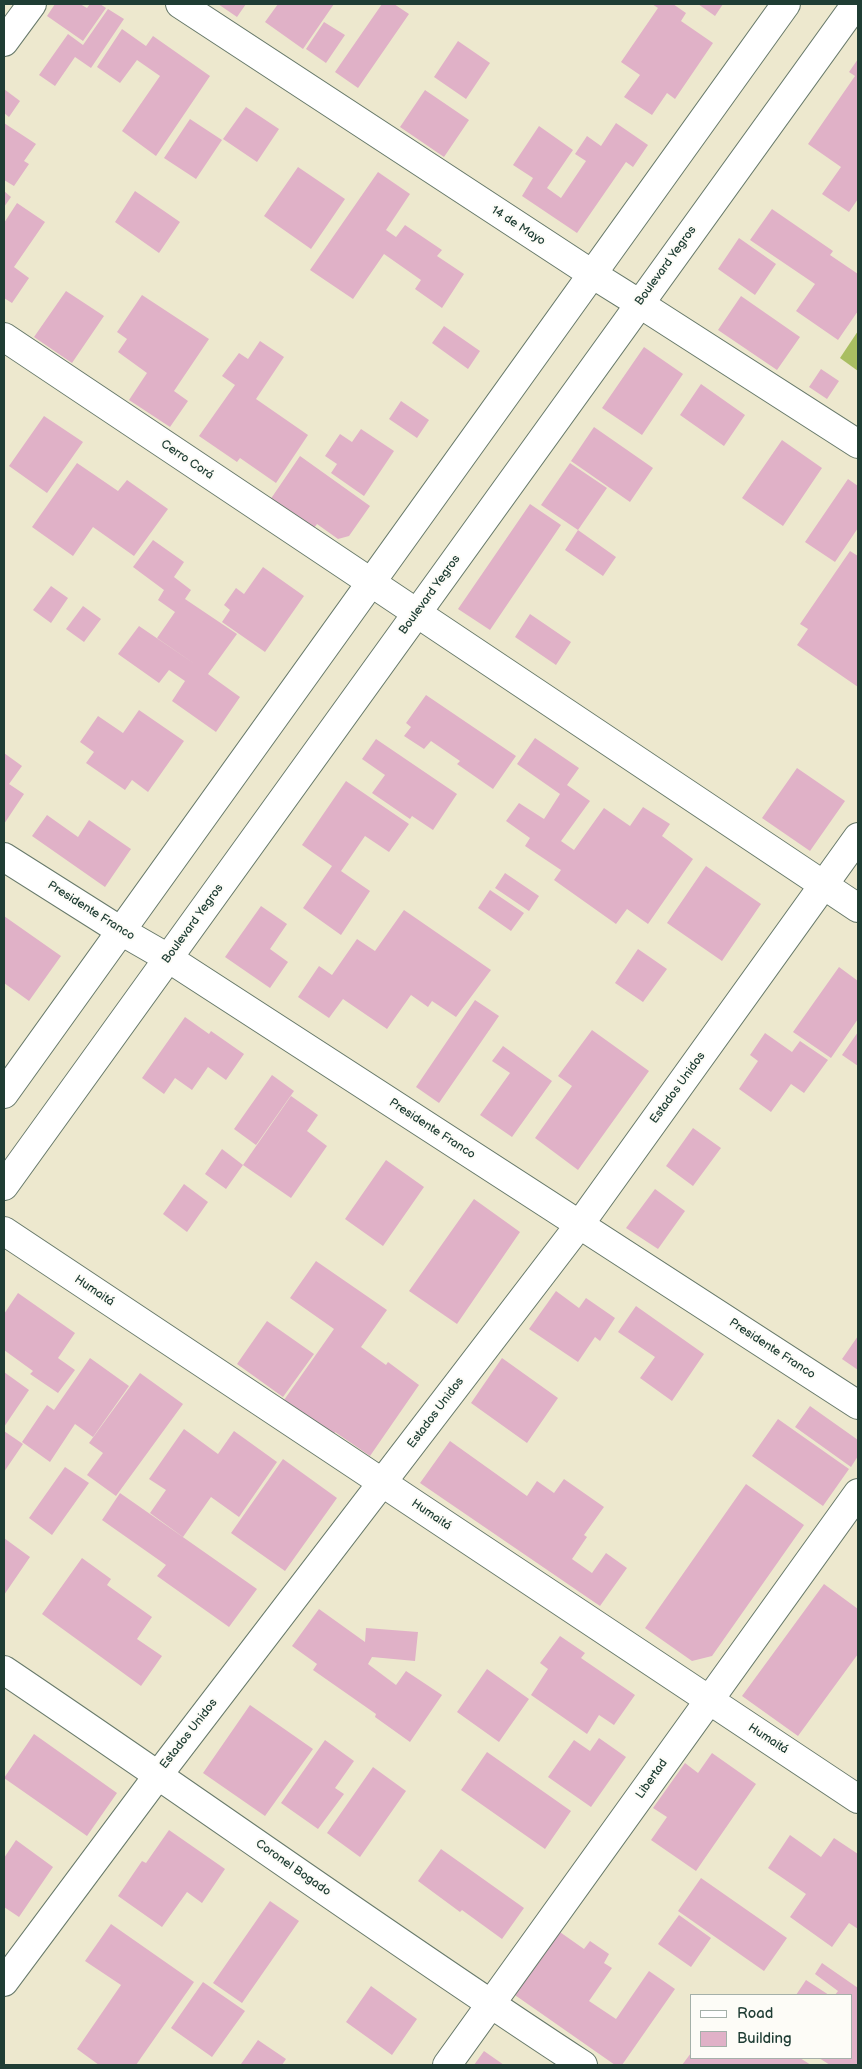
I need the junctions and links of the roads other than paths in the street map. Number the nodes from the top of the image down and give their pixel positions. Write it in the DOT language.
graph roads {
  1 [pos="32,4"];
  2 [pos="180,4"];
  3 [pos="786,4"];
  4 [pos="856,4"];
  5 [pos="4,42"];
  6 [pos="592,274"];
  7 [pos="640,304"];
  8 [pos="4,337"];
  9 [pos="858,444"];
  10 [pos="371,583"];
  11 [pos="417,614"];
  12 [pos="858,837"];
  13 [pos="4,857"];
  14 [pos="824,885"];
  15 [pos="858,908"];
  16 [pos="121,931"];
  17 [pos="168,958"];
  18 [pos="4,1094"];
  19 [pos="4,1186"];
  20 [pos="580,1224"];
  21 [pos="4,1231"];
  22 [pos="858,1405"];
  23 [pos="383,1483"];
  24 [pos="858,1493"];
  25 [pos="4,1670"];
  26 [pos="708,1700"];
  27 [pos="159,1774"];
  28 [pos="858,1799"];
  29 [pos="4,1982"];
  30 [pos="491,2005"];
  31 [pos="447,2065"];
  32 [pos="583,2065"];
  1 -- 5 [label="street"];
  2 -- 6 [label="street, 14 de Mayo"];
  3 -- 6 [label="street"];
  4 -- 7 [label="street, Boulevard Yegros"];
  6 -- 7 [label="street, 14 de Mayo"];
  6 -- 10 [label="street"];
  7 -- 9 [label="street, 14 de Mayo"];
  7 -- 11 [label="street, Boulevard Yegros"];
  8 -- 10 [label="street, Cerro Corá"];
  10 -- 11 [label="street, Cerro Corá"];
  10 -- 16 [label="street"];
  11 -- 14 [label="street, Cerro Corá"];
  11 -- 17 [label="street, Boulevard Yegros"];
  12 -- 14 [label="street, Estados Unidos"];
  13 -- 16 [label="street, Presidente Franco"];
  14 -- 15 [label="street, Cerro Corá"];
  14 -- 20 [label="street, Estados Unidos"];
  16 -- 17 [label="street, Presidente Franco"];
  16 -- 18 [label="street"];
  17 -- 19 [label="street, Boulevard Yegros"];
  17 -- 20 [label="street, Presidente Franco"];
  20 -- 22 [label="street, Presidente Franco"];
  20 -- 23 [label="street, Estados Unidos"];
  21 -- 23 [label="street, Humaitá"];
  23 -- 26 [label="street, Humaitá"];
  23 -- 27 [label="street, Estados Unidos"];
  24 -- 26 [label="street, Libertad"];
  25 -- 27 [label="street, Coronel Bogado"];
  26 -- 28 [label="street, Humaitá"];
  26 -- 30 [label="street, Libertad"];
  27 -- 29 [label="street, Estados Unidos"];
  27 -- 30 [label="street, Coronel Bogado"];
  30 -- 31 [label="street, Libertad"];
  30 -- 32 [label="street, Coronel Bogado"];
}
